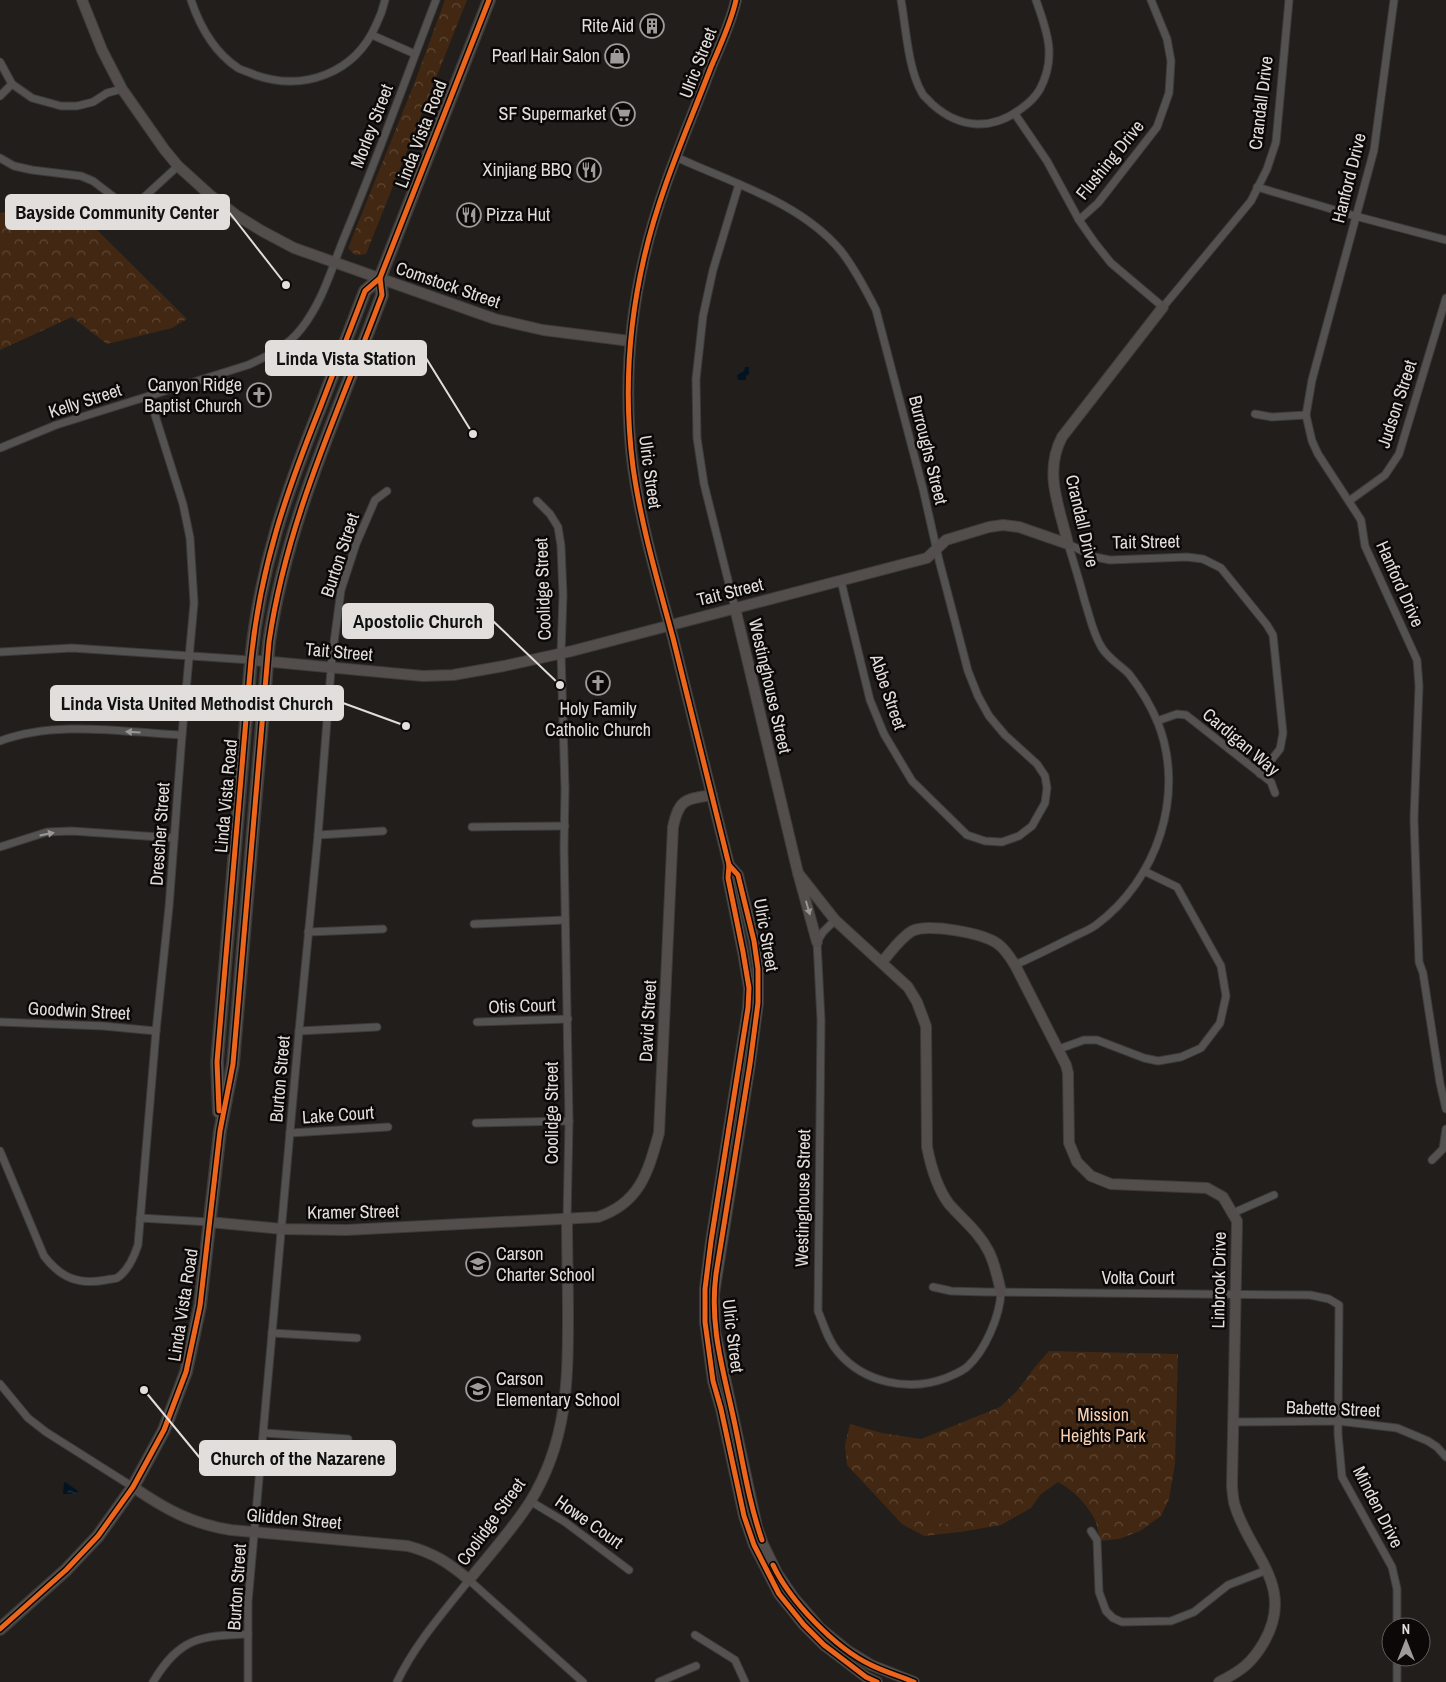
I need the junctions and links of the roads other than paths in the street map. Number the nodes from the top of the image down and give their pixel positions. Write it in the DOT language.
graph roads {
  1 [pos="82,0"];
  2 [pos="191,0"];
  3 [pos="385,0"];
  4 [pos="436,0"];
  5 [pos="489,0"];
  6 [pos="736,0"];
  7 [pos="901,0"];
  8 [pos="1036,0"];
  9 [pos="1151,0"];
  10 [pos="1289,0"];
  11 [pos="1394,0"];
  12 [pos="372,35"];
  13 [pos="415,54"];
  14 [pos="0,62"];
  15 [pos="12,84"];
  16 [pos="122,89"];
  17 [pos="0,96"];
  18 [pos="1015,114"];
  19 [pos="676,157"];
  20 [pos="0,158"];
  21 [pos="178,166"];
  22 [pos="739,184"];
  23 [pos="1258,187"];
  24 [pos="1355,216"];
  25 [pos="1079,220"];
  26 [pos="1446,240"];
  27 [pos="335,263"];
  28 [pos="380,278"];
  29 [pos="1446,298"];
  30 [pos="1164,307"];
  31 [pos="630,341"];
  32 [pos="149,396"];
  33 [pos="1256,414"];
  34 [pos="1306,415"];
  35 [pos="0,448"];
  36 [pos="387,491"];
  37 [pos="537,501"];
  38 [pos="1349,501"];
  39 [pos="1068,544"];
  40 [pos="936,550"];
  41 [pos="840,580"];
  42 [pos="735,608"];
  43 [pos="669,624"];
  44 [pos="0,652"];
  45 [pos="561,653"];
  46 [pos="188,655"];
  47 [pos="251,660"];
  48 [pos="268,662"];
  49 [pos="330,668"];
  50 [pos="1157,721"];
  51 [pos="182,735"];
  52 [pos="0,741"];
  53 [pos="1260,774"];
  54 [pos="1275,793"];
  55 [pos="712,795"];
  56 [pos="565,826"];
  57 [pos="1032,826"];
  58 [pos="472,827"];
  59 [pos="383,831"];
  60 [pos="318,835"];
  61 [pos="174,838"];
  62 [pos="0,847"];
  63 [pos="729,865"];
  64 [pos="1144,871"];
  65 [pos="798,873"];
  66 [pos="565,920"];
  67 [pos="835,920"];
  68 [pos="474,924"];
  69 [pos="383,930"];
  70 [pos="308,932"];
  71 [pos="817,942"];
  72 [pos="882,962"];
  73 [pos="1015,965"];
  74 [pos="568,1020"];
  75 [pos="0,1022"];
  76 [pos="477,1022"];
  77 [pos="377,1027"];
  78 [pos="156,1031"];
  79 [pos="299,1031"];
  80 [pos="1059,1049"];
  81 [pos="1446,1110"];
  82 [pos="569,1121"];
  83 [pos="476,1123"];
  84 [pos="388,1127"];
  85 [pos="1446,1129"];
  86 [pos="220,1131"];
  87 [pos="290,1133"];
  88 [pos="0,1151"];
  89 [pos="1432,1160"];
  90 [pos="1274,1195"];
  91 [pos="1233,1212"];
  92 [pos="140,1218"];
  93 [pos="567,1220"];
  94 [pos="210,1222"];
  95 [pos="282,1229"];
  96 [pos="933,1287"];
  97 [pos="1001,1292"];
  98 [pos="1234,1294"];
  99 [pos="1340,1308"];
  100 [pos="272,1332"];
  101 [pos="357,1338"];
  102 [pos="0,1384"];
  103 [pos="1338,1421"];
  104 [pos="1233,1422"];
  105 [pos="264,1433"];
  106 [pos="348,1439"];
  107 [pos="1446,1457"];
  108 [pos="133,1488"];
  109 [pos="530,1501"];
  110 [pos="1091,1531"];
  111 [pos="256,1532"];
  112 [pos="629,1570"];
  113 [pos="1267,1570"];
  114 [pos="469,1580"];
  115 [pos="1398,1617"];
  116 [pos="0,1629"];
  117 [pos="248,1634"];
  118 [pos="695,1635"];
  119 [pos="696,1666"];
  120 [pos="872,1666"];
  121 [pos="1398,1667"];
  122 [pos="864,1679"];
  123 [pos="153,1682"];
  124 [pos="248,1682"];
  125 [pos="397,1682"];
  126 [pos="583,1682"];
  127 [pos="659,1682"];
  128 [pos="745,1682"];
  129 [pos="877,1682"];
  130 [pos="914,1682"];
  131 [pos="1219,1682"];
  132 [pos="1398,1682"];
  1 -- 16 [label="street, Comstock Street"];
  2 -- 12 [label="street"];
  3 -- 12 [label="street"];
  4 -- 13 [label="street, Morley Street"];
  5 -- 28 [label="main road, Linda Vista Road"];
  6 -- 19 [label="street, Ulric Street"];
  7 -- 18 [label="street"];
  8 -- 18 [label="street"];
  9 -- 25 [label="street, Flushing Drive"];
  10 -- 23 [label="street, Crandall Drive"];
  11 -- 24 [label="street, Hanford Drive"];
  12 -- 13 [label="street"];
  13 -- 27 [label="street, Morley Street"];
  14 -- 15 [label="street"];
  15 -- 16 [label="street"];
  15 -- 17 [label="street"];
  16 -- 21 [label="street, Comstock Street"];
  18 -- 25 [label="street"];
  19 -- 22 [label="street, Burroughs Street"];
  19 -- 31 [label="street, Ulric Street"];
  20 -- 21 [label="street"];
  21 -- 27 [label="street, Comstock Street"];
  22 -- 40 [label="street, Burroughs Street"];
  22 -- 42 [label="street, Westinghouse Street"];
  23 -- 24 [label="street"];
  23 -- 30 [label="street, Crandall Drive"];
  24 -- 26 [label="street"];
  24 -- 34 [label="street, Hanford Drive"];
  25 -- 30 [label="street"];
  27 -- 28 [label="street, Comstock Street"];
  27 -- 32 [label="street, Kelly Street"];
  28 -- 31 [label="street, Comstock Street"];
  28 -- 47 [label="main road, Linda Vista Road"];
  28 -- 48 [label="main road, Linda Vista Road"];
  29 -- 38 [label="street, Judson Street"];
  30 -- 39 [label="street, Crandall Drive"];
  31 -- 43 [label="street, Ulric Street"];
  32 -- 35 [label="street, Kelly Street"];
  32 -- 46 [label="street, Drescher Street"];
  33 -- 34 [label="street"];
  34 -- 38 [label="street, Hanford Drive"];
  36 -- 49 [label="street, Burton Street"];
  37 -- 45 [label="street, Coolidge Street"];
  38 -- 81 [label="street, Hanford Drive"];
  39 -- 40 [label="street, Tait Street"];
  39 -- 50 [label="street, Crandall Drive"];
  39 -- 53 [label="street, Tait Street"];
  40 -- 41 [label="street, Tait Street"];
  40 -- 57 [label="street, Burroughs Street"];
  41 -- 42 [label="street, Tait Street"];
  41 -- 57 [label="street, Abbe Street"];
  42 -- 43 [label="street, Tait Street"];
  42 -- 65 [label="street, Westinghouse Street"];
  43 -- 45 [label="street, Tait Street"];
  43 -- 55 [label="street, Ulric Street"];
  44 -- 46 [label="street, Tait Street"];
  45 -- 49 [label="street, Tait Street"];
  45 -- 56 [label="street, Coolidge Street"];
  46 -- 47 [label="street, Tait Street"];
  46 -- 51 [label="street, Drescher Street"];
  47 -- 48 [label="street, Tait Street"];
  47 -- 86 [label="main road, Linda Vista Road"];
  48 -- 49 [label="street, Tait Street"];
  48 -- 86 [label="main road, Linda Vista Road"];
  49 -- 60 [label="street, Burton Street"];
  50 -- 53 [label="street, Cardigan Way"];
  50 -- 64 [label="street, Crandall Drive"];
  51 -- 52 [label="street, one-way"];
  51 -- 61 [label="street, Drescher Street"];
  53 -- 54 [label="street, Cardigan Way"];
  55 -- 63 [label="street, Ulric Street"];
  55 -- 93 [label="street, David Street"];
  56 -- 58 [label="street"];
  56 -- 66 [label="street, Coolidge Street"];
  59 -- 60 [label="street"];
  60 -- 70 [label="street, Burton Street"];
  62 -- 61 [label="street, one-way"];
  61 -- 78 [label="street, Drescher Street"];
  63 -- 120 [label="street, Ulric Street"];
  63 -- 122 [label="street, Ulric Street"];
  64 -- 73 [label="street, Crandall Drive"];
  64 -- 80 [label="street"];
  65 -- 67 [label="street"];
  65 -- 71 [label="street, Westinghouse Street, one-way"];
  66 -- 68 [label="street"];
  66 -- 74 [label="street, Coolidge Street"];
  67 -- 71 [label="street"];
  67 -- 72 [label="street"];
  69 -- 70 [label="street"];
  70 -- 79 [label="street, Burton Street"];
  71 -- 97 [label="street, Westinghouse Street"];
  72 -- 73 [label="street, Linbrook Drive"];
  72 -- 97 [label="street"];
  73 -- 80 [label="street, Linbrook Drive"];
  74 -- 76 [label="street, Otis Court"];
  74 -- 82 [label="street, Coolidge Street"];
  75 -- 78 [label="street, Goodwin Street"];
  77 -- 79 [label="street"];
  78 -- 92 [label="street, Drescher Street"];
  79 -- 87 [label="street, Burton Street"];
  80 -- 91 [label="street, Linbrook Drive"];
  82 -- 83 [label="street"];
  82 -- 93 [label="street, Coolidge Street"];
  84 -- 87 [label="street, Lake Court"];
  85 -- 89 [label="street"];
  86 -- 94 [label="main road, Linda Vista Road"];
  87 -- 95 [label="street, Burton Street"];
  88 -- 92 [label="street, Drescher Street"];
  90 -- 91 [label="street"];
  91 -- 98 [label="street, Linbrook Drive"];
  92 -- 94 [label="street, Kramer Street"];
  93 -- 95 [label="street, Kramer Street"];
  93 -- 109 [label="street, Coolidge Street"];
  94 -- 95 [label="street, Kramer Street"];
  94 -- 108 [label="main road, Linda Vista Road"];
  95 -- 100 [label="street, Burton Street"];
  96 -- 97 [label="street, Volta Court"];
  97 -- 98 [label="street, Volta Court"];
  98 -- 99 [label="street, Volta Court"];
  98 -- 104 [label="street, Linbrook Drive"];
  99 -- 103 [label="street, Minden Drive"];
  100 -- 101 [label="street"];
  100 -- 105 [label="street, Burton Street"];
  102 -- 108 [label="street, Glidden Street"];
  103 -- 104 [label="street, Babette Street"];
  103 -- 107 [label="street, Babette Street"];
  103 -- 115 [label="street, Minden Drive"];
  104 -- 113 [label="street, Linbrook Drive"];
  105 -- 106 [label="street"];
  105 -- 111 [label="street, Burton Street"];
  108 -- 111 [label="street, Glidden Street"];
  108 -- 116 [label="main road, Linda Vista Road"];
  109 -- 112 [label="street, Howe Court"];
  109 -- 114 [label="street, Coolidge Street"];
  110 -- 113 [label="street"];
  111 -- 114 [label="street, Glidden Street"];
  111 -- 117 [label="street, Burton Street"];
  113 -- 131 [label="street, Linbrook Drive"];
  114 -- 125 [label="street, Coolidge Street"];
  114 -- 126 [label="street, Glidden Street"];
  117 -- 123 [label="street"];
  117 -- 124 [label="street, Burton Street"];
  118 -- 128 [label="street"];
  119 -- 127 [label="street"];
  120 -- 122 [label="street"];
  120 -- 130 [label="street, Ulric Street"];
  121 -- 132 [label="street"];
  122 -- 129 [label="street, Ulric Street"];
}
